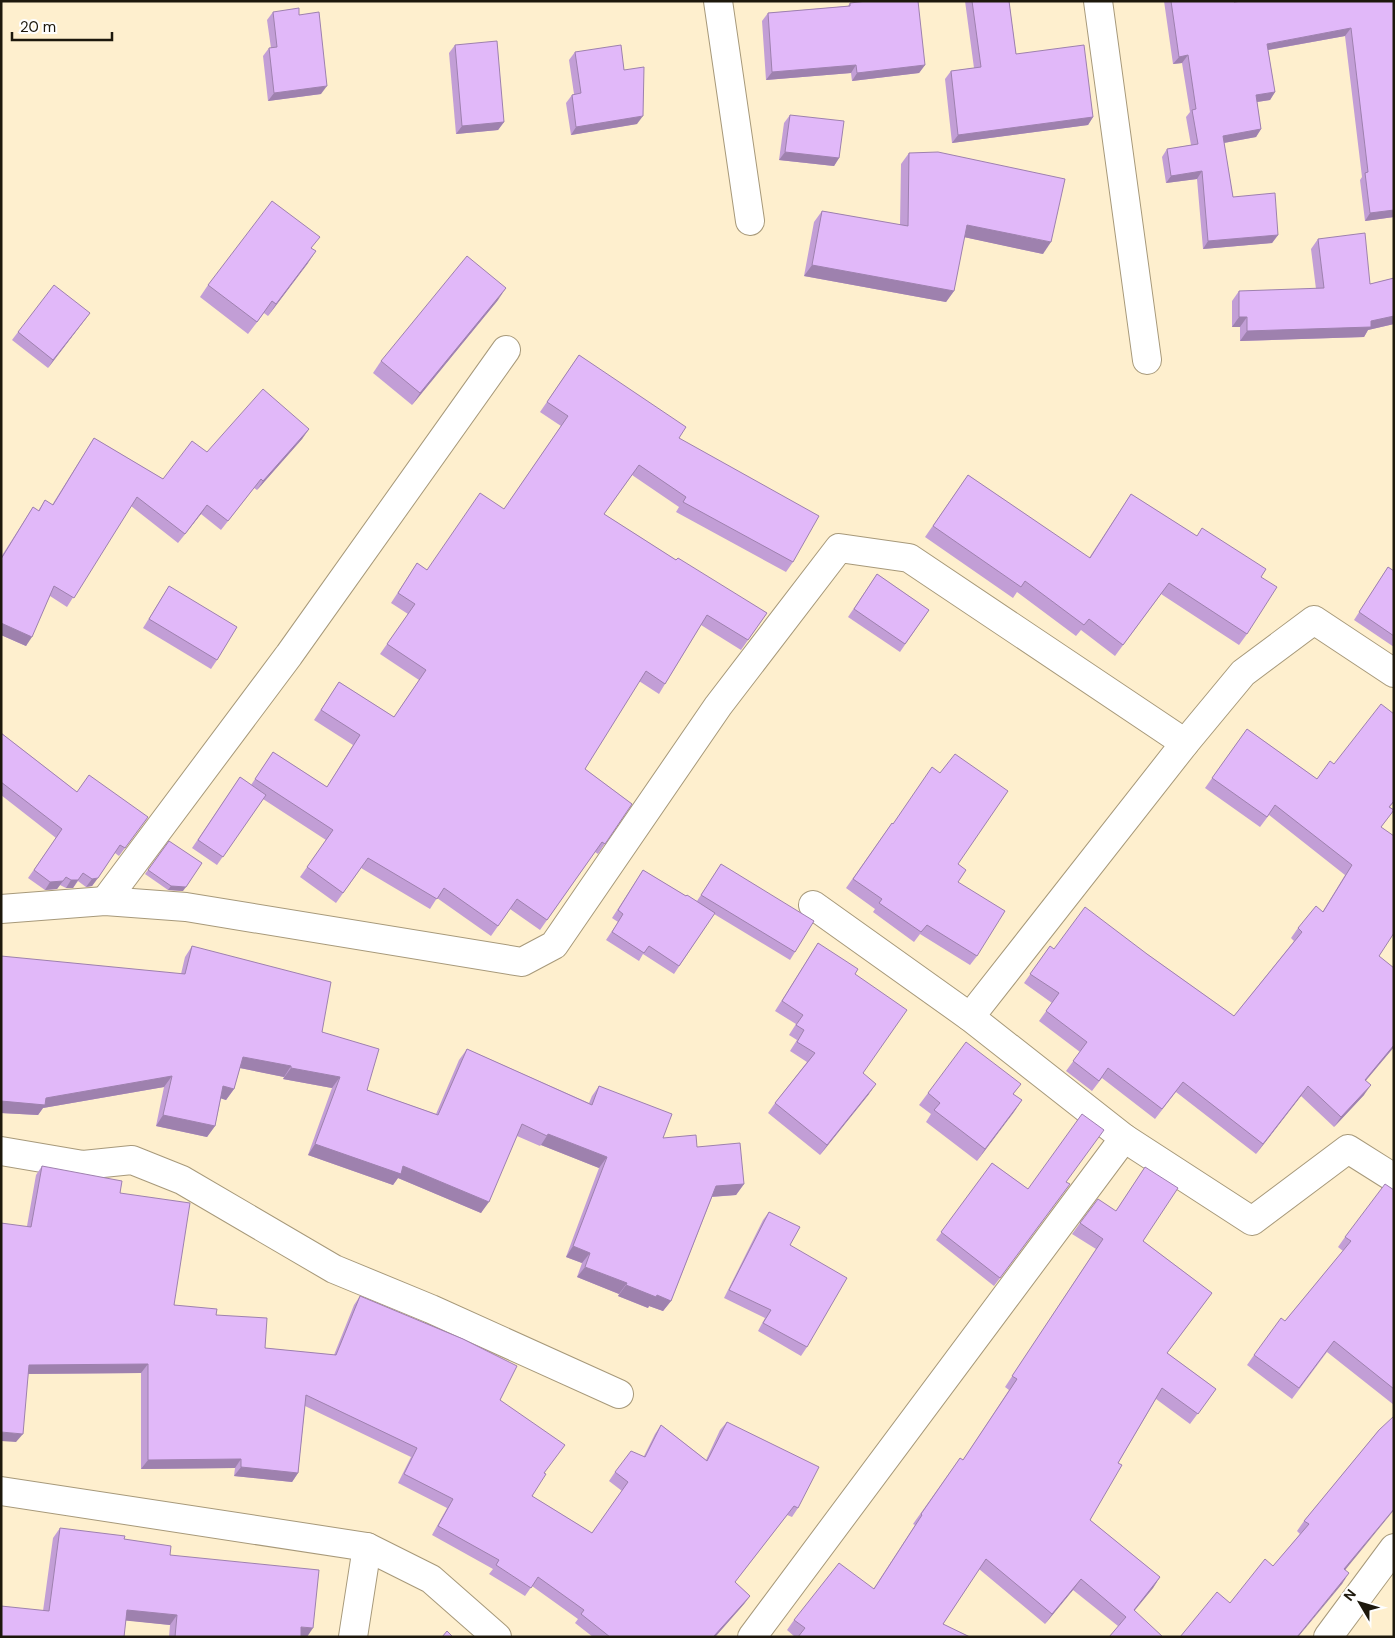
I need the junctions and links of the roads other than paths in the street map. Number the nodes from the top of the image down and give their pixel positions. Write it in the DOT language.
graph roads {
  1 [pos="718,1"];
  2 [pos="1098,1"];
  3 [pos="750,221"];
  4 [pos="506,350"];
  5 [pos="1147,360"];
  6 [pos="1394,673"];
  7 [pos="1185,743"];
  8 [pos="105,901"];
  9 [pos="813,905"];
  10 [pos="1,909"];
  11 [pos="970,1017"];
  12 [pos="1124,1138"];
  13 [pos="1,1151"];
  14 [pos="1394,1178"];
  15 [pos="620,1394"];
  16 [pos="1,1490"];
  17 [pos="367,1547"];
  18 [pos="1394,1548"];
  19 [pos="353,1637"];
  20 [pos="497,1637"];
  21 [pos="752,1637"];
  22 [pos="1328,1637"];
  1 -- 3 [label="street"];
  2 -- 5 [label="street"];
  4 -- 8 [label="street"];
  6 -- 7 [label="street"];
  7 -- 8 [label="street"];
  7 -- 11 [label="street"];
  8 -- 10 [label="street"];
  9 -- 11 [label="street"];
  11 -- 12 [label="street"];
  12 -- 14 [label="street"];
  12 -- 21 [label="street"];
  13 -- 15 [label="street"];
  16 -- 17 [label="street"];
  17 -- 19 [label="street"];
  17 -- 20 [label="street"];
  18 -- 22 [label="street"];
}
